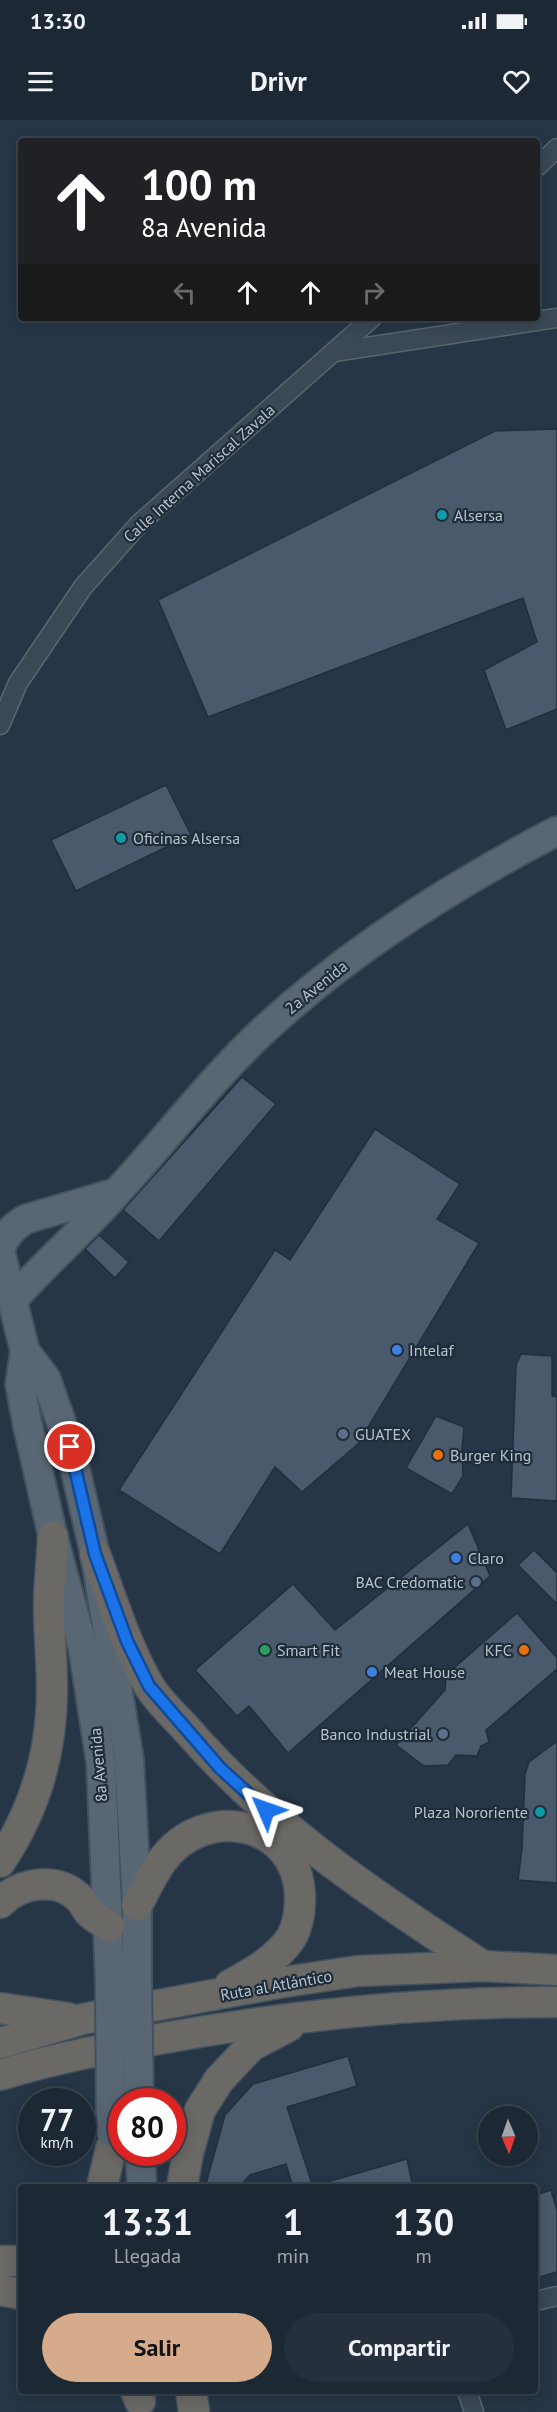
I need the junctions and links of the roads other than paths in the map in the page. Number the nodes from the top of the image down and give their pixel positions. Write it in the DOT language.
graph roads {
  1 [pos="557,148"];
  2 [pos="540,164"];
  3 [pos="557,318"];
  4 [pos="369,321"];
  5 [pos="537,321"];
  6 [pos="540,321"];
  7 [pos="334,351"];
  8 [pos="0,725"];
  9 [pos="557,831"];
  10 [pos="117,1193"];
  11 [pos="0,1251"];
  12 [pos="12,1301"];
  13 [pos="25,1351"];
  14 [pos="53,1537"];
  15 [pos="95,1554"];
  16 [pos="0,1862"];
  17 [pos="0,1903"];
  18 [pos="137,1905"];
  19 [pos="109,1926"];
  20 [pos="483,1966"];
  21 [pos="557,1970"];
  22 [pos="124,1980"];
  23 [pos="211,1996"];
  24 [pos="557,2002"];
  25 [pos="0,2008"];
  26 [pos="309,2015"];
  27 [pos="83,2019"];
  28 [pos="0,2043"];
  29 [pos="0,2075"];
  30 [pos="122,2088"];
  31 [pos="137,2088"];
  32 [pos="111,2166"];
  33 [pos="117,2166"];
  34 [pos="131,2166"];
  35 [pos="103,2184"];
  36 [pos="114,2184"];
  37 [pos="140,2184"];
  38 [pos="183,2184"];
  39 [pos="0,2261"];
  40 [pos="18,2261"];
  41 [pos="0,2290"];
  42 [pos="18,2293"];
  43 [pos="557,2296"];
  44 [pos="538,2301"];
  45 [pos="185,2394"];
  46 [pos="191,2394"];
  47 [pos="468,2394"];
  48 [pos="194,2412"];
  49 [pos="474,2412"];
  1 -- 2 [label="street"];
  3 -- 6 [label="street"];
  4 -- 7 [label="street, Calle Interna Mariscal Zavala"];
  5 -- 7 [label="street"];
  7 -- 8 [label="street, Calle Interna Mariscal Zavala"];
  9 -- 10 [label="main road, 2a Avenida"];
  10 -- 11 [label="main road"];
  10 -- 12 [label="main road, 2a Avenida"];
  11 -- 12 [label="main road, 8a Avenida"];
  12 -- 13 [label="main road, 8a Avenida"];
  13 -- 14 [label="main road, 8a Avenida"];
  13 -- 15 [label="main road, 8a Avenida"];
  14 -- 16 [label="highway"];
  14 -- 19 [label="main road, 8a Avenida"];
  15 -- 18 [label="main road, 8a Avenida"];
  15 -- 20 [label="highway"];
  17 -- 19 [label="highway"];
  18 -- 22 [label="main road, 8a Avenida"];
  18 -- 23 [label="highway"];
  19 -- 22 [label="main road, 8a Avenida"];
  20 -- 21 [label="highway, Ruta al Atlántico"];
  20 -- 23 [label="highway, Ruta al Atlántico"];
  22 -- 30 [label="main road, 8a Avenida, bridge"];
  22 -- 31 [label="main road, 8a Avenida, bridge"];
  23 -- 27 [label="highway, Ruta al Atlántico"];
  24 -- 26 [label="highway, Ruta al Atlántico"];
  25 -- 27 [label="highway"];
  26 -- 29 [label="highway, Ruta al Atlántico"];
  26 -- 38 [label="highway"];
  27 -- 28 [label="highway, Ruta al Atlántico"];
  32 -- 35 [label="highway"];
  33 -- 36 [label="main road, 8a Avenida"];
  34 -- 37 [label="main road, 8a Avenida"];
  39 -- 40 [label="highway"];
  41 -- 42 [label="highway"];
  43 -- 44 [label="street"];
  45 -- 48 [label="main road"];
  46 -- 48 [label="highway"];
  47 -- 49 [label="street"];
}
